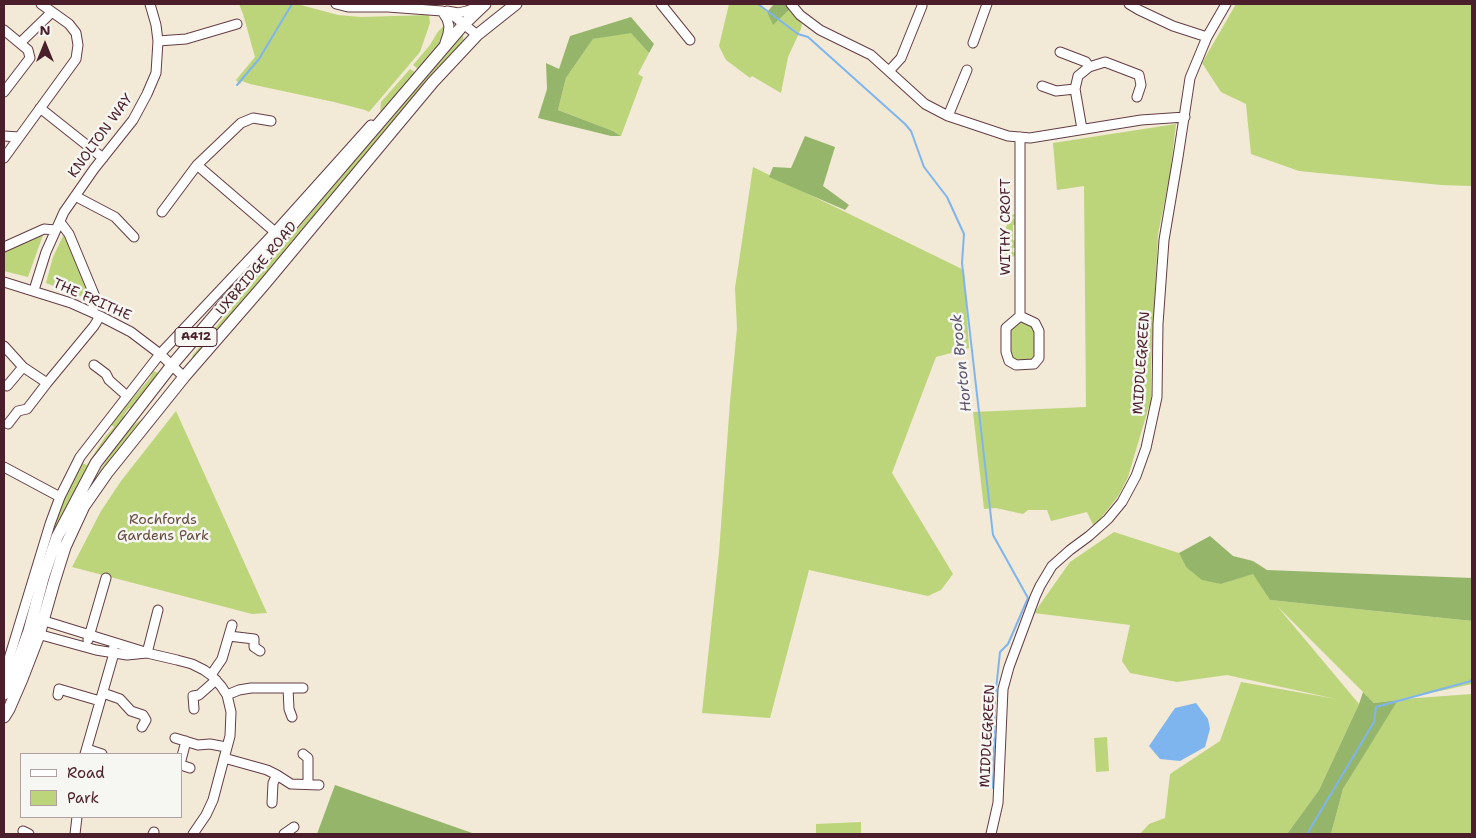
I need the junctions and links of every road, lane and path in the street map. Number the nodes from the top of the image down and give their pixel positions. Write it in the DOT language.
graph roads {
  1 [pos="41,4"];
  2 [pos="150,4"];
  3 [pos="336,4"];
  4 [pos="485,4"];
  5 [pos="516,4"];
  6 [pos="661,4"];
  7 [pos="790,4"];
  8 [pos="987,4"];
  9 [pos="1129,4"];
  10 [pos="1226,4"];
  11 [pos="922,6"];
  12 [pos="1141,7"];
  13 [pos="442,11"];
  14 [pos="52,12"];
  15 [pos="237,24"];
  16 [pos="464,24"];
  17 [pos="4,30"];
  18 [pos="477,35"];
  19 [pos="1207,37"];
  20 [pos="690,40"];
  21 [pos="158,41"];
  22 [pos="20,43"];
  23 [pos="973,43"];
  24 [pos="444,46"];
  25 [pos="1060,52"];
  26 [pos="1089,67"];
  27 [pos="966,70"];
  28 [pos="889,71"];
  29 [pos="1042,86"];
  30 [pos="1075,89"];
  31 [pos="4,92"];
  32 [pos="1137,97"];
  33 [pos="40,108"];
  34 [pos="948,116"];
  35 [pos="1185,117"];
  36 [pos="376,119"];
  37 [pos="271,122"];
  38 [pos="1082,128"];
  39 [pos="4,136"];
  40 [pos="19,138"];
  41 [pos="1020,138"];
  42 [pos="4,158"];
  43 [pos="103,158"];
  44 [pos="197,165"];
  45 [pos="75,196"];
  46 [pos="162,212"];
  47 [pos="57,226"];
  48 [pos="275,232"];
  49 [pos="134,237"];
  50 [pos="4,247"];
  51 [pos="4,282"];
  52 [pos="34,290"];
  53 [pos="96,314"];
  54 [pos="1020,316"];
  55 [pos="4,346"];
  56 [pos="160,354"];
  57 [pos="94,365"];
  58 [pos="172,365"];
  59 [pos="22,367"];
  60 [pos="184,377"];
  61 [pos="47,383"];
  62 [pos="7,386"];
  63 [pos="127,396"];
  64 [pos="8,424"];
  65 [pos="4,467"];
  66 [pos="60,497"];
  67 [pos="106,578"];
  68 [pos="158,610"];
  69 [pos="38,619"];
  70 [pos="232,625"];
  71 [pos="34,633"];
  72 [pos="89,635"];
  73 [pos="229,636"];
  74 [pos="111,642"];
  75 [pos="85,647"];
  76 [pos="260,651"];
  77 [pos="114,653"];
  78 [pos="147,653"];
  79 [pos="4,675"];
  80 [pos="213,677"];
  81 [pos="288,688"];
  82 [pos="303,688"];
  83 [pos="4,694"];
  84 [pos="58,695"];
  85 [pos="227,695"];
  86 [pos="102,697"];
  87 [pos="194,709"];
  88 [pos="292,717"];
  89 [pos="4,718"];
  90 [pos="142,727"];
  91 [pos="175,738"];
  92 [pos="186,741"];
  93 [pos="226,747"];
  94 [pos="86,752"];
  95 [pos="303,754"];
  96 [pos="182,756"];
  97 [pos="224,758"];
  98 [pos="277,775"];
  99 [pos="308,784"];
  100 [pos="319,785"];
  101 [pos="272,803"];
  102 [pos="77,818"];
  103 [pos="294,827"];
  104 [pos="197,833"];
  105 [pos="75,834"];
  106 [pos="284,834"];
  107 [pos="992,834"];
  1 -- 14 [label="street"];
  2 -- 21 [label="street, KNOLTON WAY"];
  3 -- 13 [label="street"];
  4 -- 13 [label="street"];
  4 -- 16 [label="main road, UXBRIDGE ROAD / A412"];
  5 -- 18 [label="main road, UXBRIDGE ROAD / A412"];
  6 -- 20 [label="street"];
  7 -- 28 [label="street"];
  8 -- 23 [label="street"];
  9 -- 12 [label="street"];
  10 -- 19 [label="street, MIDDLEGREEN"];
  11 -- 28 [label="street"];
  12 -- 19 [label="street"];
  13 -- 16 [label="street"];
  13 -- 24 [label="street"];
  14 -- 22 [label="street"];
  14 -- 33 [label="street"];
  15 -- 21 [label="street"];
  16 -- 18 [label="street"];
  16 -- 24 [label="main road, UXBRIDGE ROAD / A412"];
  17 -- 22 [label="street"];
  18 -- 60 [label="main road, UXBRIDGE ROAD / A412"];
  19 -- 35 [label="street, MIDDLEGREEN"];
  21 -- 43 [label="street, KNOLTON WAY"];
  22 -- 31 [label="street"];
  24 -- 58 [label="main road, UXBRIDGE ROAD / A412"];
  25 -- 26 [label="street"];
  26 -- 30 [label="street"];
  26 -- 32 [label="street"];
  27 -- 34 [label="street"];
  28 -- 34 [label="street"];
  29 -- 30 [label="street"];
  30 -- 38 [label="street"];
  33 -- 40 [label="street"];
  33 -- 43 [label="street"];
  34 -- 41 [label="street"];
  35 -- 38 [label="street"];
  35 -- 107 [label="street, MIDDLEGREEN"];
  36 -- 48 [label="street"];
  37 -- 44 [label="street"];
  38 -- 41 [label="street"];
  39 -- 40 [label="street"];
  40 -- 42 [label="street"];
  41 -- 54 [label="street, WITHY CROFT"];
  43 -- 45 [label="street, KNOLTON WAY"];
  44 -- 46 [label="street"];
  44 -- 48 [label="street"];
  45 -- 47 [label="street, KNOLTON WAY"];
  45 -- 49 [label="street"];
  47 -- 50 [label="street"];
  47 -- 52 [label="street, KNOLTON WAY"];
  47 -- 53 [label="street"];
  48 -- 56 [label="street"];
  51 -- 52 [label="street, THE FRITHE"];
  52 -- 53 [label="street, THE FRITHE"];
  53 -- 56 [label="street, THE FRITHE"];
  53 -- 61 [label="street"];
  54 -- 54 [label="street"];
  55 -- 59 [label="street"];
  56 -- 58 [label="street, THE FRITHE"];
  56 -- 63 [label="street"];
  57 -- 63 [label="street"];
  58 -- 60 [label="street, THE FRITHE"];
  58 -- 69 [label="main road, UXBRIDGE ROAD / A412"];
  59 -- 61 [label="street"];
  59 -- 62 [label="street"];
  60 -- 69 [label="main road, UXBRIDGE ROAD / A412"];
  61 -- 64 [label="street"];
  63 -- 66 [label="street"];
  65 -- 66 [label="street"];
  66 -- 79 [label="street"];
  67 -- 72 [label="street"];
  68 -- 78 [label="street"];
  69 -- 71 [label="main road, UXBRIDGE ROAD / A412"];
  69 -- 72 [label="street"];
  70 -- 73 [label="street"];
  71 -- 75 [label="street"];
  71 -- 83 [label="main road, UXBRIDGE ROAD / A412"];
  71 -- 89 [label="main road, UXBRIDGE ROAD / A412"];
  72 -- 74 [label="street"];
  72 -- 75 [label="street"];
  73 -- 76 [label="street"];
  73 -- 80 [label="street"];
  74 -- 77 [label="street"];
  74 -- 78 [label="street"];
  75 -- 77 [label="street"];
  77 -- 78 [label="street"];
  77 -- 86 [label="street"];
  78 -- 80 [label="street"];
  80 -- 85 [label="street"];
  80 -- 87 [label="street"];
  81 -- 82 [label="street"];
  81 -- 85 [label="street"];
  81 -- 88 [label="street"];
  84 -- 86 [label="street"];
  85 -- 93 [label="street"];
  86 -- 90 [label="street"];
  86 -- 94 [label="street"];
  91 -- 92 [label="street"];
  92 -- 93 [label="street"];
  92 -- 96 [label="street"];
  93 -- 97 [label="street"];
  95 -- 99 [label="street"];
  97 -- 98 [label="street"];
  97 -- 104 [label="street"];
  98 -- 99 [label="street"];
  98 -- 101 [label="street"];
  99 -- 100 [label="street"];
  102 -- 105 [label="street"];
  103 -- 106 [label="street"];
}
